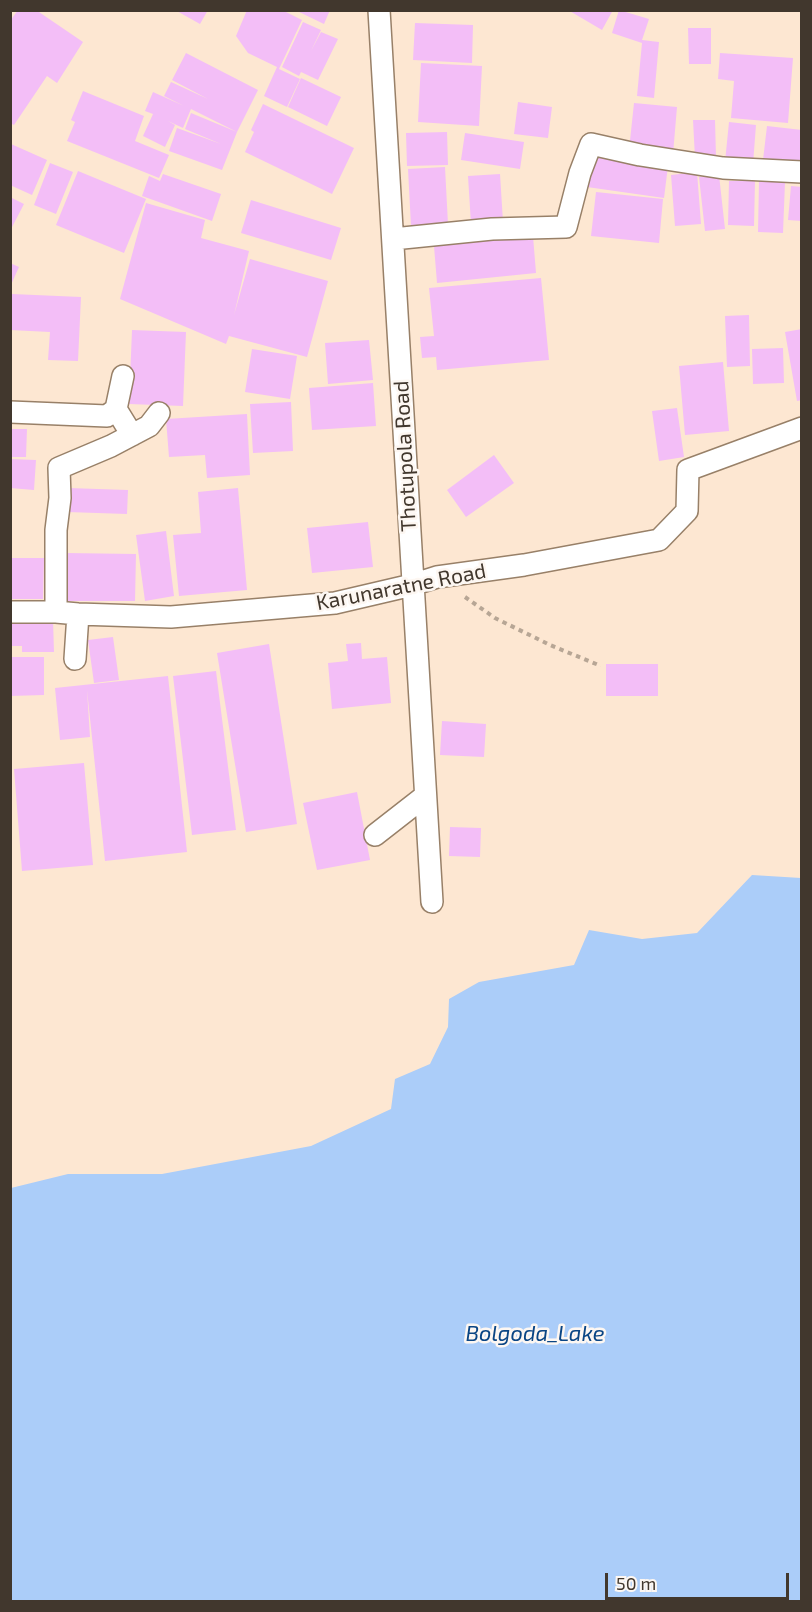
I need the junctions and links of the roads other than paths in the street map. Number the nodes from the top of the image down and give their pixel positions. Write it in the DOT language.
graph roads {
  1 [pos="379,10"];
  2 [pos="801,172"];
  3 [pos="393,239"];
  4 [pos="123,376"];
  5 [pos="116,410"];
  6 [pos="10,412"];
  7 [pos="159,413"];
  8 [pos="801,428"];
  9 [pos="132,435"];
  10 [pos="412,585"];
  11 [pos="10,612"];
  12 [pos="56,612"];
  13 [pos="78,614"];
  14 [pos="75,658"];
  15 [pos="425,796"];
  16 [pos="375,835"];
  17 [pos="432,902"];
  1 -- 3 [label="street, Thotupola Road"];
  2 -- 3 [label="street"];
  3 -- 10 [label="street, Thotupola Road"];
  4 -- 5 [label="street"];
  5 -- 6 [label="street"];
  5 -- 9 [label="street"];
  7 -- 9 [label="street"];
  8 -- 10 [label="street, Karunaratne Road"];
  9 -- 12 [label="street"];
  10 -- 13 [label="street, Karunaratne Road"];
  10 -- 15 [label="street, Thotupola Road"];
  11 -- 12 [label="street, Karunaratne Road"];
  12 -- 13 [label="street, Karunaratne Road"];
  13 -- 14 [label="street"];
  15 -- 16 [label="street"];
  15 -- 17 [label="street, Thotupola Road"];
}
